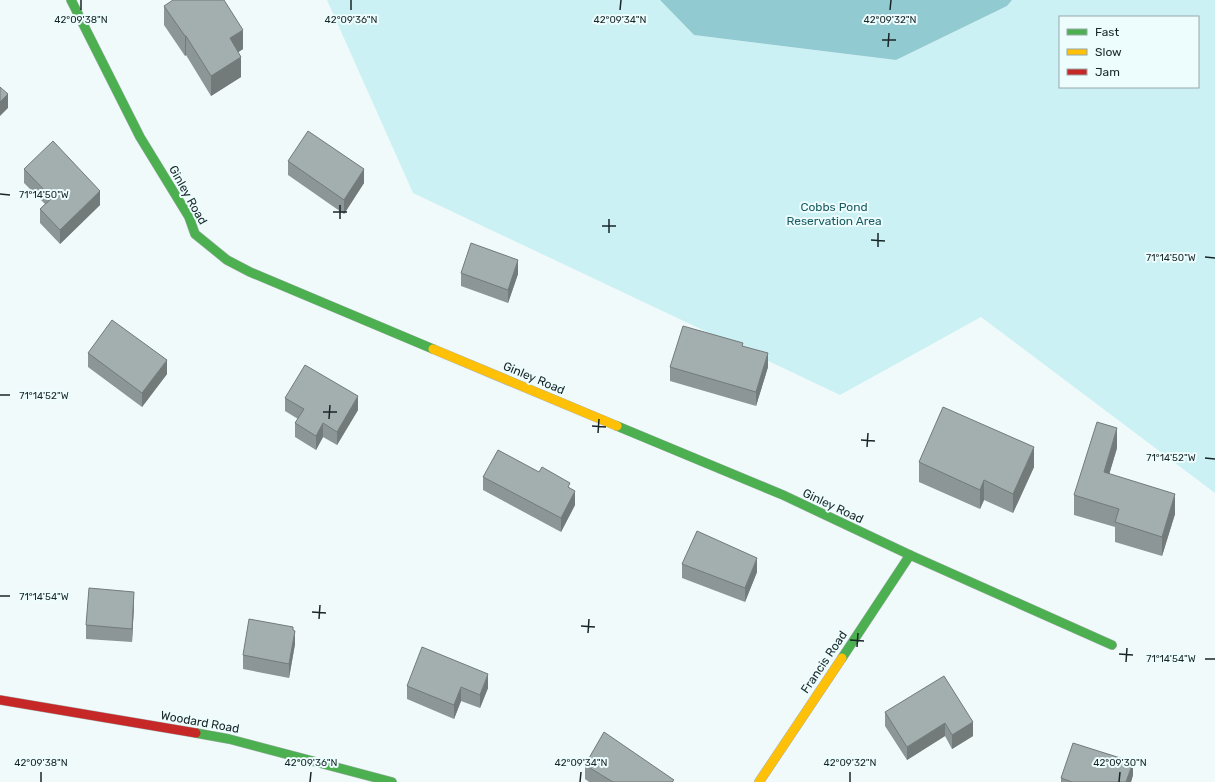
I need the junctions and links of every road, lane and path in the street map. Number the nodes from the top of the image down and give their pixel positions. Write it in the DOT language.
graph roads {
  1 [pos="71,0"];
  2 [pos="910,555"];
  3 [pos="1112,645"];
  4 [pos="0,700"];
  5 [pos="392,782"];
  6 [pos="759,782"];
  1 -- 2 [label="street, Ginley Road"];
  2 -- 3 [label="street, Ginley Road"];
  2 -- 6 [label="street, Francis Road"];
  4 -- 5 [label="street, Woodard Road"];
}
